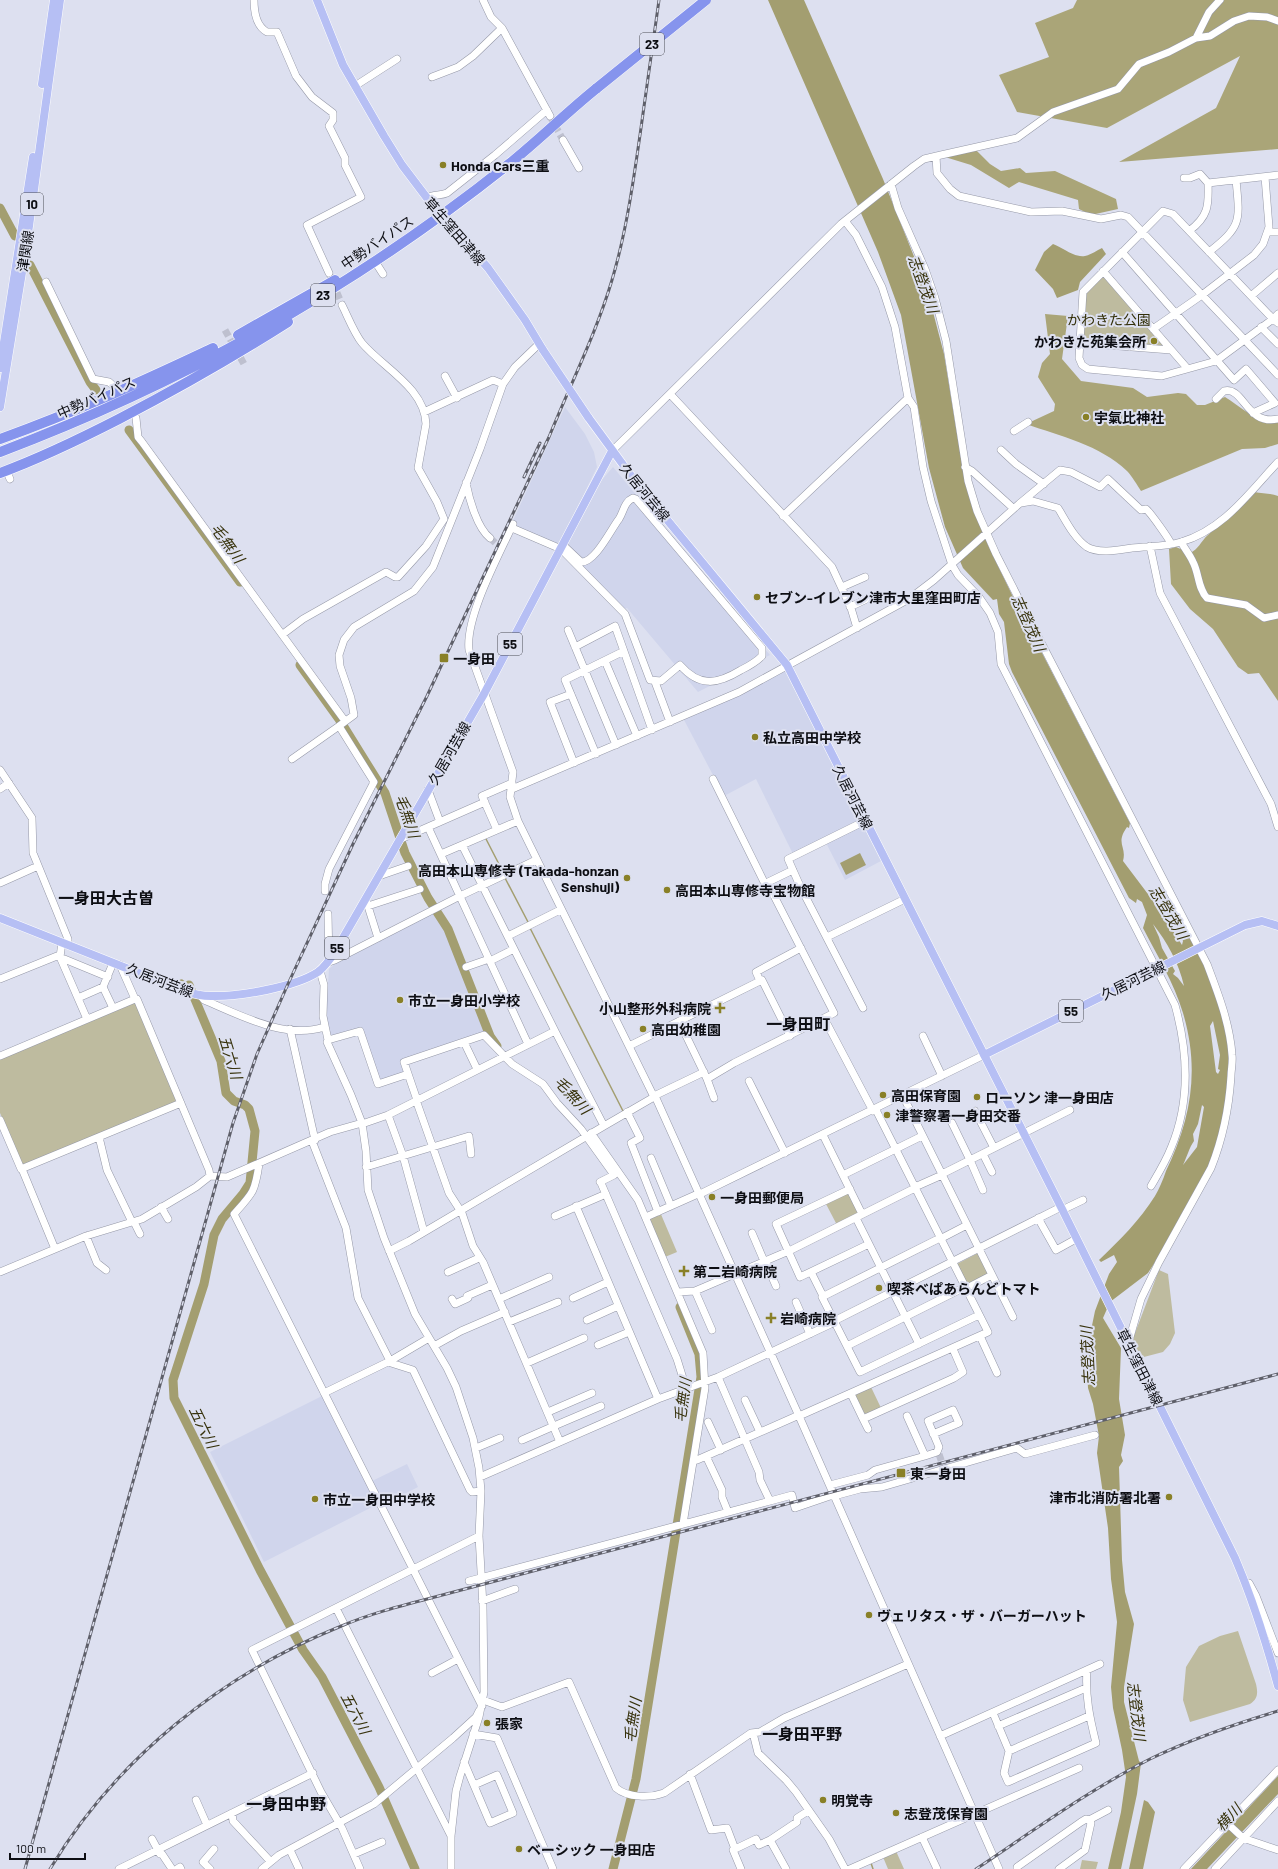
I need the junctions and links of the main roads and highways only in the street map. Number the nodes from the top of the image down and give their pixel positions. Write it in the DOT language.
graph roads {
  1 [pos="54,0"];
  2 [pos="60,0"];
  3 [pos="317,0"];
  4 [pos="706,0"];
  5 [pos="442,214"];
  6 [pos="401,244"];
  7 [pos="0,368"];
  8 [pos="0,407"];
  9 [pos="0,439"];
  10 [pos="612,451"];
  11 [pos="0,452"];
  12 [pos="5,474"];
  13 [pos="0,918"];
  14 [pos="1278,926"];
  15 [pos="984,1055"];
  16 [pos="1278,1686"];
  1 -- 7 [label="main road, 津関線 / 10"];
  2 -- 8 [label="main road, 津関線 / 10"];
  3 -- 5 [label="main road, 草生窪田津線"];
  4 -- 5 [label="highway, 中勢バイパス / 23, bridge"];
  5 -- 6 [label="highway, 中勢バイパス / 23"];
  5 -- 10 [label="main road, 草生窪田津線, bridge"];
  6 -- 9 [label="highway"];
  6 -- 11 [label="highway, 中勢バイパス / 23"];
  6 -- 12 [label="highway"];
  10 -- 13 [label="main road, 久居河芸線 / 55"];
  10 -- 15 [label="main road, 久居河芸線"];
  14 -- 15 [label="main road, 久居河芸線 / 55"];
  15 -- 16 [label="main road, 草生窪田津線"];
}
